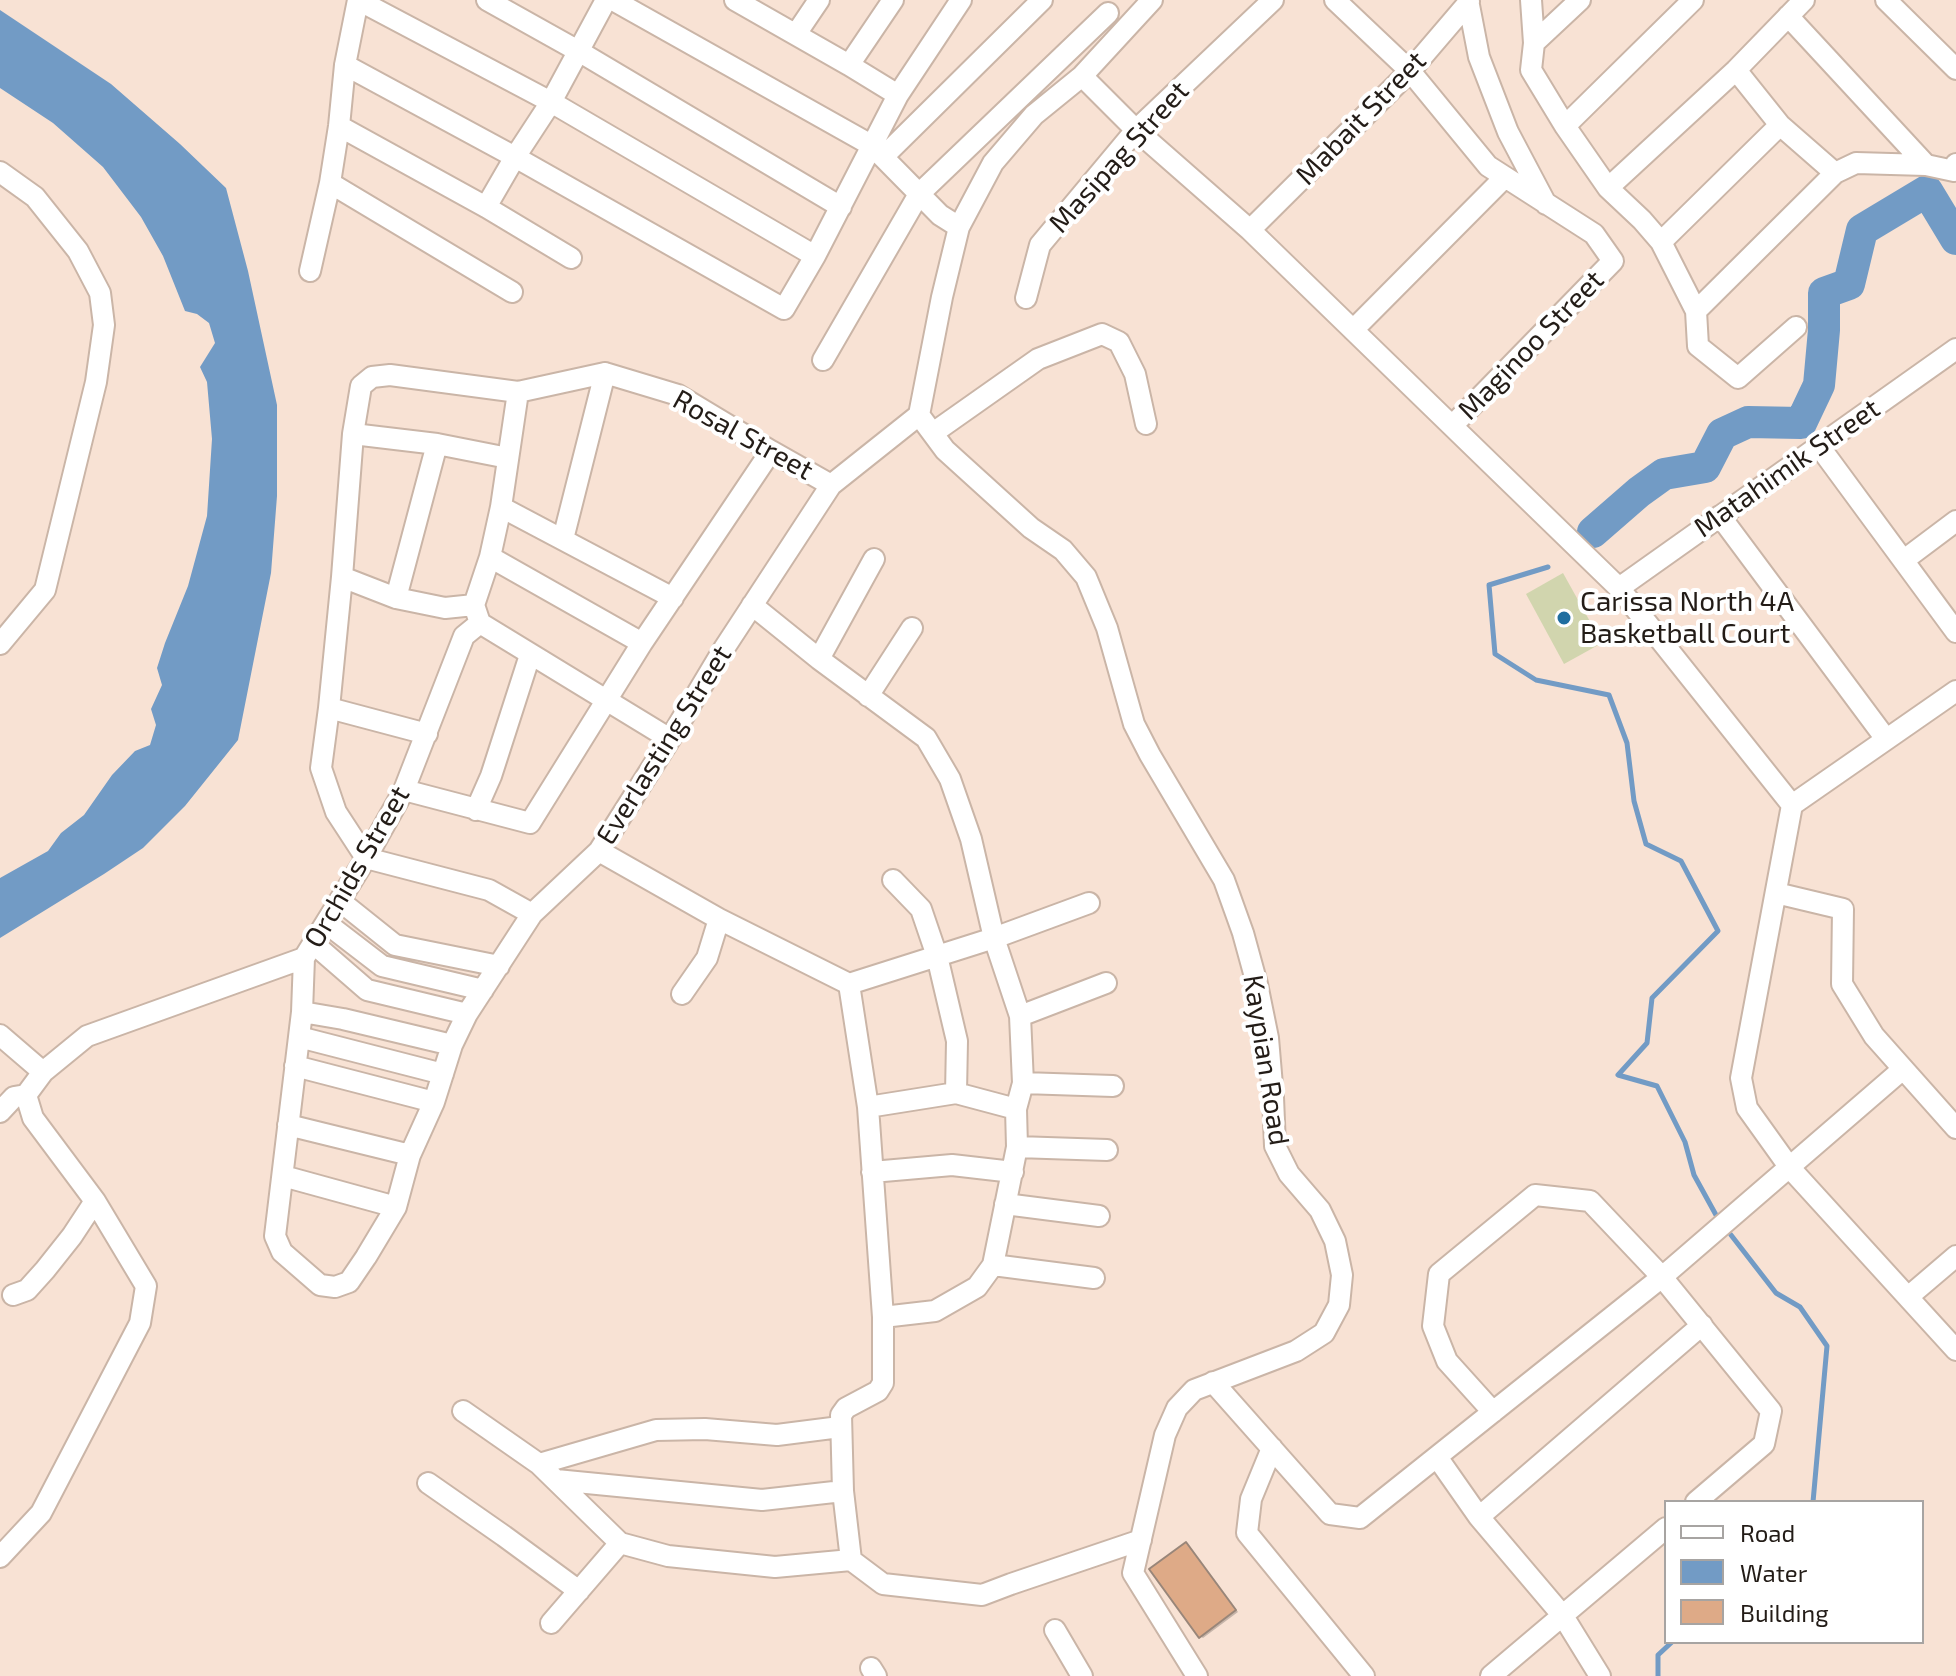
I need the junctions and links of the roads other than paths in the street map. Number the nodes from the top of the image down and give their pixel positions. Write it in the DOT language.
graph roads {
  1 [pos="358,0"];
  2 [pos="487,0"];
  3 [pos="606,0"];
  4 [pos="613,0"];
  5 [pos="819,0"];
  6 [pos="893,0"];
  7 [pos="961,0"];
  8 [pos="1042,0"];
  9 [pos="1152,0"];
  10 [pos="1273,0"];
  11 [pos="1335,0"];
  12 [pos="1531,0"];
  13 [pos="1580,0"];
  14 [pos="1693,0"];
  15 [pos="1804,0"];
  16 [pos="1886,0"];
  17 [pos="1468,1"];
  18 [pos="742,2"];
  19 [pos="1108,13"];
  20 [pos="1788,16"];
  21 [pos="796,34"];
  22 [pos="1534,43"];
  23 [pos="580,52"];
  24 [pos="345,65"];
  25 [pos="849,65"];
  26 [pos="1956,69"];
  27 [pos="1736,70"];
  28 [pos="1410,71"];
  29 [pos="1082,76"];
  30 [pos="898,95"];
  31 [pos="551,102"];
  32 [pos="1780,125"];
  33 [pos="339,126"];
  34 [pos="1565,126"];
  35 [pos="1136,130"];
  36 [pos="877,151"];
  37 [pos="515,157"];
  38 [pos="1956,164"];
  39 [pos="1926,165"];
  40 [pos="0,172"];
  41 [pos="1835,173"];
  42 [pos="1504,178"];
  43 [pos="330,183"];
  44 [pos="1608,188"];
  45 [pos="919,194"];
  46 [pos="1546,204"];
  47 [pos="486,207"];
  48 [pos="841,207"];
  49 [pos="959,227"];
  50 [pos="1250,230"];
  51 [pos="1661,242"];
  52 [pos="815,256"];
  53 [pos="571,258"];
  54 [pos="310,271"];
  55 [pos="512,292"];
  56 [pos="1026,298"];
  57 [pos="1696,311"];
  58 [pos="1796,327"];
  59 [pos="1353,330"];
  60 [pos="1956,349"];
  61 [pos="823,360"];
  62 [pos="605,373"];
  63 [pos="518,392"];
  64 [pos="919,415"];
  65 [pos="1146,424"];
  66 [pos="1452,426"];
  67 [pos="933,433"];
  68 [pos="353,434"];
  69 [pos="437,444"];
  70 [pos="1819,446"];
  71 [pos="771,451"];
  72 [pos="508,458"];
  73 [pos="831,485"];
  74 [pos="501,507"];
  75 [pos="1720,516"];
  76 [pos="1956,521"];
  77 [pos="563,539"];
  78 [pos="490,557"];
  79 [pos="874,559"];
  80 [pos="1904,560"];
  81 [pos="342,577"];
  82 [pos="1619,588"];
  83 [pos="396,598"];
  84 [pos="673,598"];
  85 [pos="752,605"];
  86 [pos="477,614"];
  87 [pos="912,628"];
  88 [pos="1956,632"];
  89 [pos="642,643"];
  90 [pos="0,644"];
  91 [pos="530,655"];
  92 [pos="819,659"];
  93 [pos="1956,691"];
  94 [pos="868,696"];
  95 [pos="607,700"];
  96 [pos="329,708"];
  97 [pos="427,734"];
  98 [pos="670,739"];
  99 [pos="1886,739"];
  100 [pos="404,790"];
  101 [pos="1792,805"];
  102 [pos="476,810"];
  103 [pos="599,851"];
  104 [pos="366,858"];
  105 [pos="893,880"];
  106 [pos="1776,893"];
  107 [pos="340,901"];
  108 [pos="1089,903"];
  109 [pos="532,914"];
  110 [pos="719,919"];
  111 [pos="326,923"];
  112 [pos="994,938"];
  113 [pos="309,951"];
  114 [pos="937,956"];
  115 [pos="499,966"];
  116 [pos="1106,983"];
  117 [pos="849,984"];
  118 [pos="483,990"];
  119 [pos="682,994"];
  120 [pos="302,1012"];
  121 [pos="467,1014"];
  122 [pos="1020,1016"];
  123 [pos="0,1035"];
  124 [pos="299,1037"];
  125 [pos="452,1045"];
  126 [pos="295,1066"];
  127 [pos="1903,1069"];
  128 [pos="43,1072"];
  129 [pos="443,1074"];
  130 [pos="1023,1083"];
  131 [pos="1113,1086"];
  132 [pos="956,1093"];
  133 [pos="26,1095"];
  134 [pos="434,1102"];
  135 [pos="868,1107"];
  136 [pos="1016,1109"];
  137 [pos="0,1112"];
  138 [pos="288,1125"];
  139 [pos="1956,1128"];
  140 [pos="1017,1147"];
  141 [pos="1107,1150"];
  142 [pos="410,1155"];
  143 [pos="1790,1168"];
  144 [pos="872,1172"];
  145 [pos="1013,1172"];
  146 [pos="283,1176"];
  147 [pos="95,1201"];
  148 [pos="1005,1204"];
  149 [pos="396,1207"];
  150 [pos="1099,1216"];
  151 [pos="1956,1256"];
  152 [pos="993,1265"];
  153 [pos="1662,1277"];
  154 [pos="1094,1278"];
  155 [pos="335,1287"];
  156 [pos="13,1295"];
  157 [pos="1908,1297"];
  158 [pos="883,1317"];
  159 [pos="1702,1325"];
  160 [pos="1956,1350"];
  161 [pos="1213,1382"];
  162 [pos="463,1411"];
  163 [pos="1493,1412"];
  164 [pos="840,1427"];
  165 [pos="1272,1448"];
  166 [pos="1437,1457"];
  167 [pos="539,1464"];
  168 [pos="556,1480"];
  169 [pos="428,1483"];
  170 [pos="843,1491"];
  171 [pos="1698,1500"];
  172 [pos="1479,1517"];
  173 [pos="1664,1530"];
  174 [pos="1141,1540"];
  175 [pos="620,1543"];
  176 [pos="0,1557"];
  177 [pos="851,1560"];
  178 [pos="579,1591"];
  179 [pos="1563,1616"];
  180 [pos="551,1623"];
  181 [pos="1055,1630"];
  182 [pos="1082,1676"];
  183 [pos="1197,1676"];
  184 [pos="1364,1676"];
  185 [pos="1491,1676"];
  186 [pos="1600,1676"];
  1 -- 24 [label="street"];
  1 -- 31 [label="street"];
  2 -- 23 [label="street"];
  3 -- 23 [label="street"];
  4 -- 36 [label="street"];
  5 -- 21 [label="street"];
  6 -- 25 [label="street"];
  7 -- 30 [label="street"];
  8 -- 36 [label="street"];
  9 -- 29 [label="street"];
  10 -- 35 [label="street, Masipag Street"];
  11 -- 28 [label="street, Maginoo Street"];
  12 -- 22 [label="street"];
  13 -- 22 [label="street"];
  14 -- 34 [label="street"];
  15 -- 20 [label="street"];
  16 -- 26 [label="street"];
  17 -- 28 [label="street, Mabait Street"];
  17 -- 46 [label="street"];
  18 -- 21 [label="street"];
  19 -- 45 [label="street"];
  20 -- 27 [label="street"];
  20 -- 39 [label="street"];
  21 -- 25 [label="street"];
  22 -- 34 [label="street"];
  23 -- 31 [label="street"];
  23 -- 48 [label="street"];
  24 -- 33 [label="street"];
  24 -- 37 [label="street"];
  25 -- 30 [label="street"];
  27 -- 32 [label="street"];
  27 -- 44 [label="street"];
  28 -- 42 [label="street, Maginoo Street"];
  28 -- 50 [label="street, Mabait Street"];
  29 -- 35 [label="street"];
  29 -- 49 [label="street"];
  30 -- 36 [label="street"];
  31 -- 37 [label="street"];
  31 -- 52 [label="street"];
  32 -- 41 [label="street"];
  32 -- 51 [label="street"];
  33 -- 43 [label="street"];
  33 -- 47 [label="street"];
  34 -- 44 [label="street"];
  35 -- 50 [label="street"];
  35 -- 56 [label="street, Masipag Street"];
  36 -- 45 [label="street"];
  36 -- 48 [label="street"];
  37 -- 47 [label="street"];
  37 -- 52 [label="street"];
  38 -- 39 [label="street"];
  39 -- 41 [label="street"];
  40 -- 90 [label="street"];
  41 -- 57 [label="street"];
  42 -- 46 [label="street, Maginoo Street"];
  42 -- 59 [label="street"];
  43 -- 54 [label="street"];
  43 -- 55 [label="street"];
  44 -- 51 [label="street"];
  45 -- 49 [label="street"];
  45 -- 61 [label="street"];
  46 -- 66 [label="street, Maginoo Street"];
  47 -- 53 [label="street"];
  48 -- 52 [label="street"];
  49 -- 64 [label="street"];
  50 -- 59 [label="street"];
  51 -- 57 [label="street"];
  57 -- 58 [label="street"];
  59 -- 66 [label="street"];
  60 -- 70 [label="street, Matahimik Street"];
  62 -- 63 [label="street, Rosal Street"];
  62 -- 71 [label="street, Rosal Street"];
  62 -- 77 [label="street"];
  63 -- 68 [label="street, Rosal Street"];
  63 -- 72 [label="street, Orchids Street"];
  64 -- 67 [label="street, Kaypian Road"];
  64 -- 73 [label="street, Everlasting Street"];
  65 -- 67 [label="street"];
  66 -- 82 [label="street"];
  67 -- 161 [label="street, Kaypian Road"];
  68 -- 69 [label="street"];
  68 -- 81 [label="street"];
  69 -- 72 [label="street"];
  69 -- 83 [label="street"];
  70 -- 75 [label="street, Matahimik Street"];
  70 -- 80 [label="street"];
  71 -- 73 [label="street, Rosal Street"];
  71 -- 84 [label="street"];
  72 -- 74 [label="street, Orchids Street"];
  73 -- 85 [label="street, Everlasting Street"];
  74 -- 77 [label="street"];
  74 -- 78 [label="street, Orchids Street"];
  75 -- 82 [label="street, Matahimik Street"];
  75 -- 99 [label="street"];
  76 -- 80 [label="street"];
  77 -- 84 [label="street"];
  78 -- 86 [label="street, Orchids Street"];
  78 -- 89 [label="street"];
  79 -- 92 [label="street"];
  80 -- 88 [label="street"];
  81 -- 83 [label="street"];
  81 -- 96 [label="street"];
  82 -- 101 [label="street"];
  83 -- 86 [label="street"];
  84 -- 89 [label="street"];
  85 -- 92 [label="street"];
  85 -- 98 [label="street, Everlasting Street"];
  86 -- 91 [label="street"];
  86 -- 97 [label="street, Orchids Street"];
  87 -- 94 [label="street"];
  89 -- 95 [label="street"];
  91 -- 95 [label="street"];
  91 -- 102 [label="street"];
  92 -- 94 [label="street"];
  93 -- 99 [label="street"];
  94 -- 112 [label="street"];
  95 -- 98 [label="street"];
  95 -- 102 [label="street"];
  96 -- 97 [label="street"];
  96 -- 104 [label="street"];
  97 -- 100 [label="street, Orchids Street"];
  98 -- 103 [label="street, Everlasting Street"];
  99 -- 101 [label="street"];
  100 -- 102 [label="street"];
  100 -- 104 [label="street, Orchids Street"];
  101 -- 106 [label="street"];
  103 -- 109 [label="street, Everlasting Street"];
  103 -- 110 [label="street"];
  104 -- 107 [label="street, Orchids Street"];
  104 -- 109 [label="street"];
  105 -- 114 [label="street"];
  106 -- 127 [label="street"];
  106 -- 143 [label="street"];
  107 -- 111 [label="street, Orchids Street"];
  107 -- 115 [label="street"];
  108 -- 112 [label="street"];
  109 -- 115 [label="street, Everlasting Street"];
  110 -- 117 [label="street"];
  110 -- 119 [label="street"];
  111 -- 113 [label="street, Orchids Street"];
  111 -- 118 [label="street"];
  112 -- 114 [label="street"];
  112 -- 122 [label="street"];
  113 -- 120 [label="street, Orchids Street"];
  113 -- 121 [label="street"];
  113 -- 128 [label="street"];
  114 -- 117 [label="street"];
  114 -- 132 [label="street"];
  115 -- 118 [label="street, Everlasting Street"];
  116 -- 122 [label="street"];
  117 -- 135 [label="street"];
  118 -- 121 [label="street, Everlasting Street"];
  120 -- 124 [label="street, Orchids Street"];
  120 -- 125 [label="street"];
  121 -- 125 [label="street, Everlasting Street"];
  122 -- 130 [label="street"];
  123 -- 128 [label="street"];
  124 -- 126 [label="street, Orchids Street"];
  124 -- 129 [label="street"];
  125 -- 129 [label="street, Everlasting Street"];
  126 -- 134 [label="street"];
  126 -- 138 [label="street, Orchids Street"];
  127 -- 139 [label="street"];
  127 -- 143 [label="street"];
  128 -- 133 [label="street"];
  129 -- 134 [label="street, Everlasting Street"];
  130 -- 131 [label="street"];
  130 -- 136 [label="street"];
  132 -- 135 [label="street"];
  132 -- 136 [label="street"];
  133 -- 137 [label="street"];
  133 -- 147 [label="street"];
  134 -- 142 [label="street, Everlasting Street"];
  135 -- 144 [label="street"];
  136 -- 140 [label="street"];
  138 -- 142 [label="street"];
  138 -- 146 [label="street, Orchids Street"];
  140 -- 141 [label="street"];
  140 -- 145 [label="street"];
  142 -- 149 [label="street, Everlasting Street"];
  143 -- 153 [label="street"];
  143 -- 157 [label="street"];
  144 -- 145 [label="street"];
  144 -- 158 [label="street"];
  145 -- 148 [label="street"];
  146 -- 149 [label="street"];
  146 -- 155 [label="street, Orchids Street"];
  147 -- 156 [label="street"];
  147 -- 176 [label="street"];
  148 -- 150 [label="street"];
  148 -- 152 [label="street"];
  149 -- 155 [label="street, Everlasting Street"];
  151 -- 157 [label="street"];
  152 -- 154 [label="street"];
  152 -- 158 [label="street"];
  153 -- 159 [label="street"];
  153 -- 163 [label="street"];
  153 -- 163 [label="street"];
  157 -- 160 [label="street"];
  158 -- 164 [label="street"];
  159 -- 171 [label="street"];
  159 -- 172 [label="street"];
  161 -- 165 [label="street"];
  161 -- 174 [label="street, Kaypian Road"];
  162 -- 167 [label="street"];
  163 -- 166 [label="street"];
  164 -- 167 [label="street"];
  164 -- 170 [label="street"];
  165 -- 166 [label="street"];
  165 -- 184 [label="street"];
  166 -- 172 [label="street"];
  167 -- 168 [label="street"];
  168 -- 170 [label="street"];
  168 -- 175 [label="street"];
  169 -- 178 [label="street"];
  170 -- 177 [label="street"];
  172 -- 179 [label="street"];
  173 -- 179 [label="street"];
  174 -- 177 [label="street"];
  174 -- 183 [label="street, Kaypian Road"];
  175 -- 177 [label="street"];
  175 -- 178 [label="street"];
  178 -- 180 [label="street"];
  179 -- 185 [label="street"];
  179 -- 186 [label="street"];
  181 -- 182 [label="street"];
}
